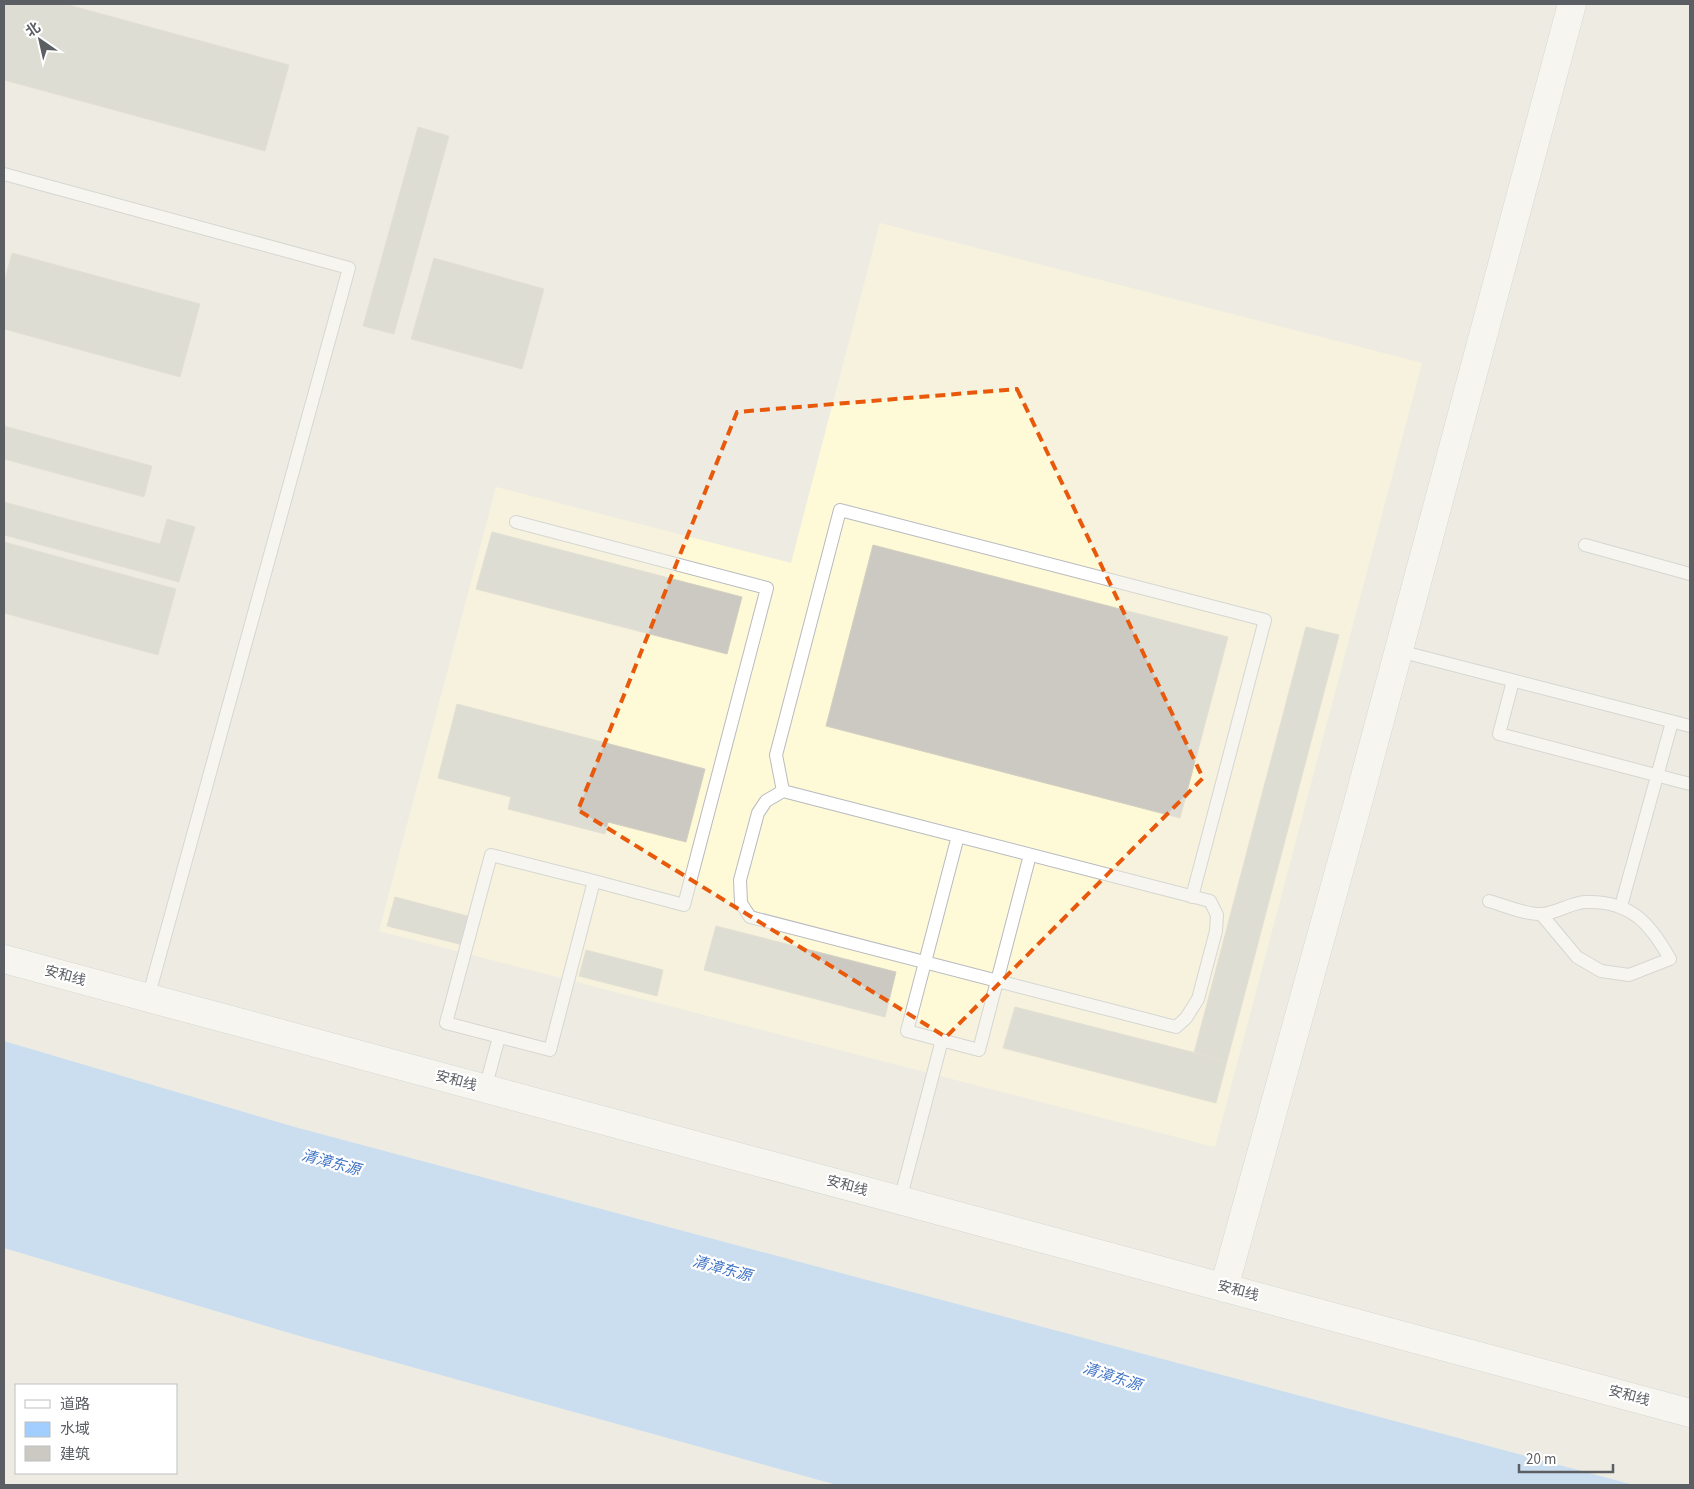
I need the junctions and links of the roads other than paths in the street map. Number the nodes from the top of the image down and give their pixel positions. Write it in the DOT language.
graph roads {
  1 [pos="1572,4"];
  2 [pos="4,174"];
  3 [pos="516,522"];
  4 [pos="1586,545"];
  5 [pos="1690,574"];
  6 [pos="1399,651"];
  7 [pos="1514,681"];
  8 [pos="1672,722"];
  9 [pos="1690,726"];
  10 [pos="1657,775"];
  11 [pos="1690,784"];
  12 [pos="783,791"];
  13 [pos="958,836"];
  14 [pos="1030,855"];
  15 [pos="594,881"];
  16 [pos="1192,897"];
  17 [pos="1489,901"];
  18 [pos="1621,906"];
  19 [pos="1541,914"];
  20 [pos="4,959"];
  21 [pos="925,962"];
  22 [pos="996,981"];
  23 [pos="148,998"];
  24 [pos="499,1037"];
  25 [pos="942,1040"];
  26 [pos="485,1089"];
  27 [pos="900,1200"];
  28 [pos="1224,1288"];
  29 [pos="1690,1413"];
  1 -- 6 [label="main road"];
  2 -- 23 [label="lane"];
  3 -- 15 [label="lane"];
  4 -- 5 [label="lane"];
  6 -- 7 [label="lane"];
  6 -- 28 [label="main road"];
  7 -- 8 [label="lane"];
  7 -- 10 [label="lane"];
  8 -- 9 [label="lane"];
  8 -- 10 [label="lane"];
  10 -- 11 [label="lane"];
  10 -- 18 [label="lane"];
  12 -- 13 [label="lane"];
  12 -- 16 [label="lane"];
  12 -- 21 [label="lane"];
  13 -- 14 [label="lane"];
  13 -- 21 [label="lane"];
  14 -- 16 [label="lane"];
  14 -- 22 [label="lane"];
  15 -- 24 [label="lane"];
  15 -- 24 [label="lane"];
  16 -- 22 [label="lane"];
  17 -- 19 [label="lane"];
  18 -- 19 [label="lane"];
  18 -- 19 [label="lane"];
  20 -- 23 [label="main road, 安和线"];
  21 -- 22 [label="lane"];
  21 -- 25 [label="lane"];
  22 -- 25 [label="lane"];
  23 -- 26 [label="main road, 安和线"];
  24 -- 26 [label="lane"];
  25 -- 27 [label="lane"];
  26 -- 27 [label="main road, 安和线"];
  27 -- 28 [label="main road, 安和线"];
  28 -- 29 [label="main road, 安和线"];
}
